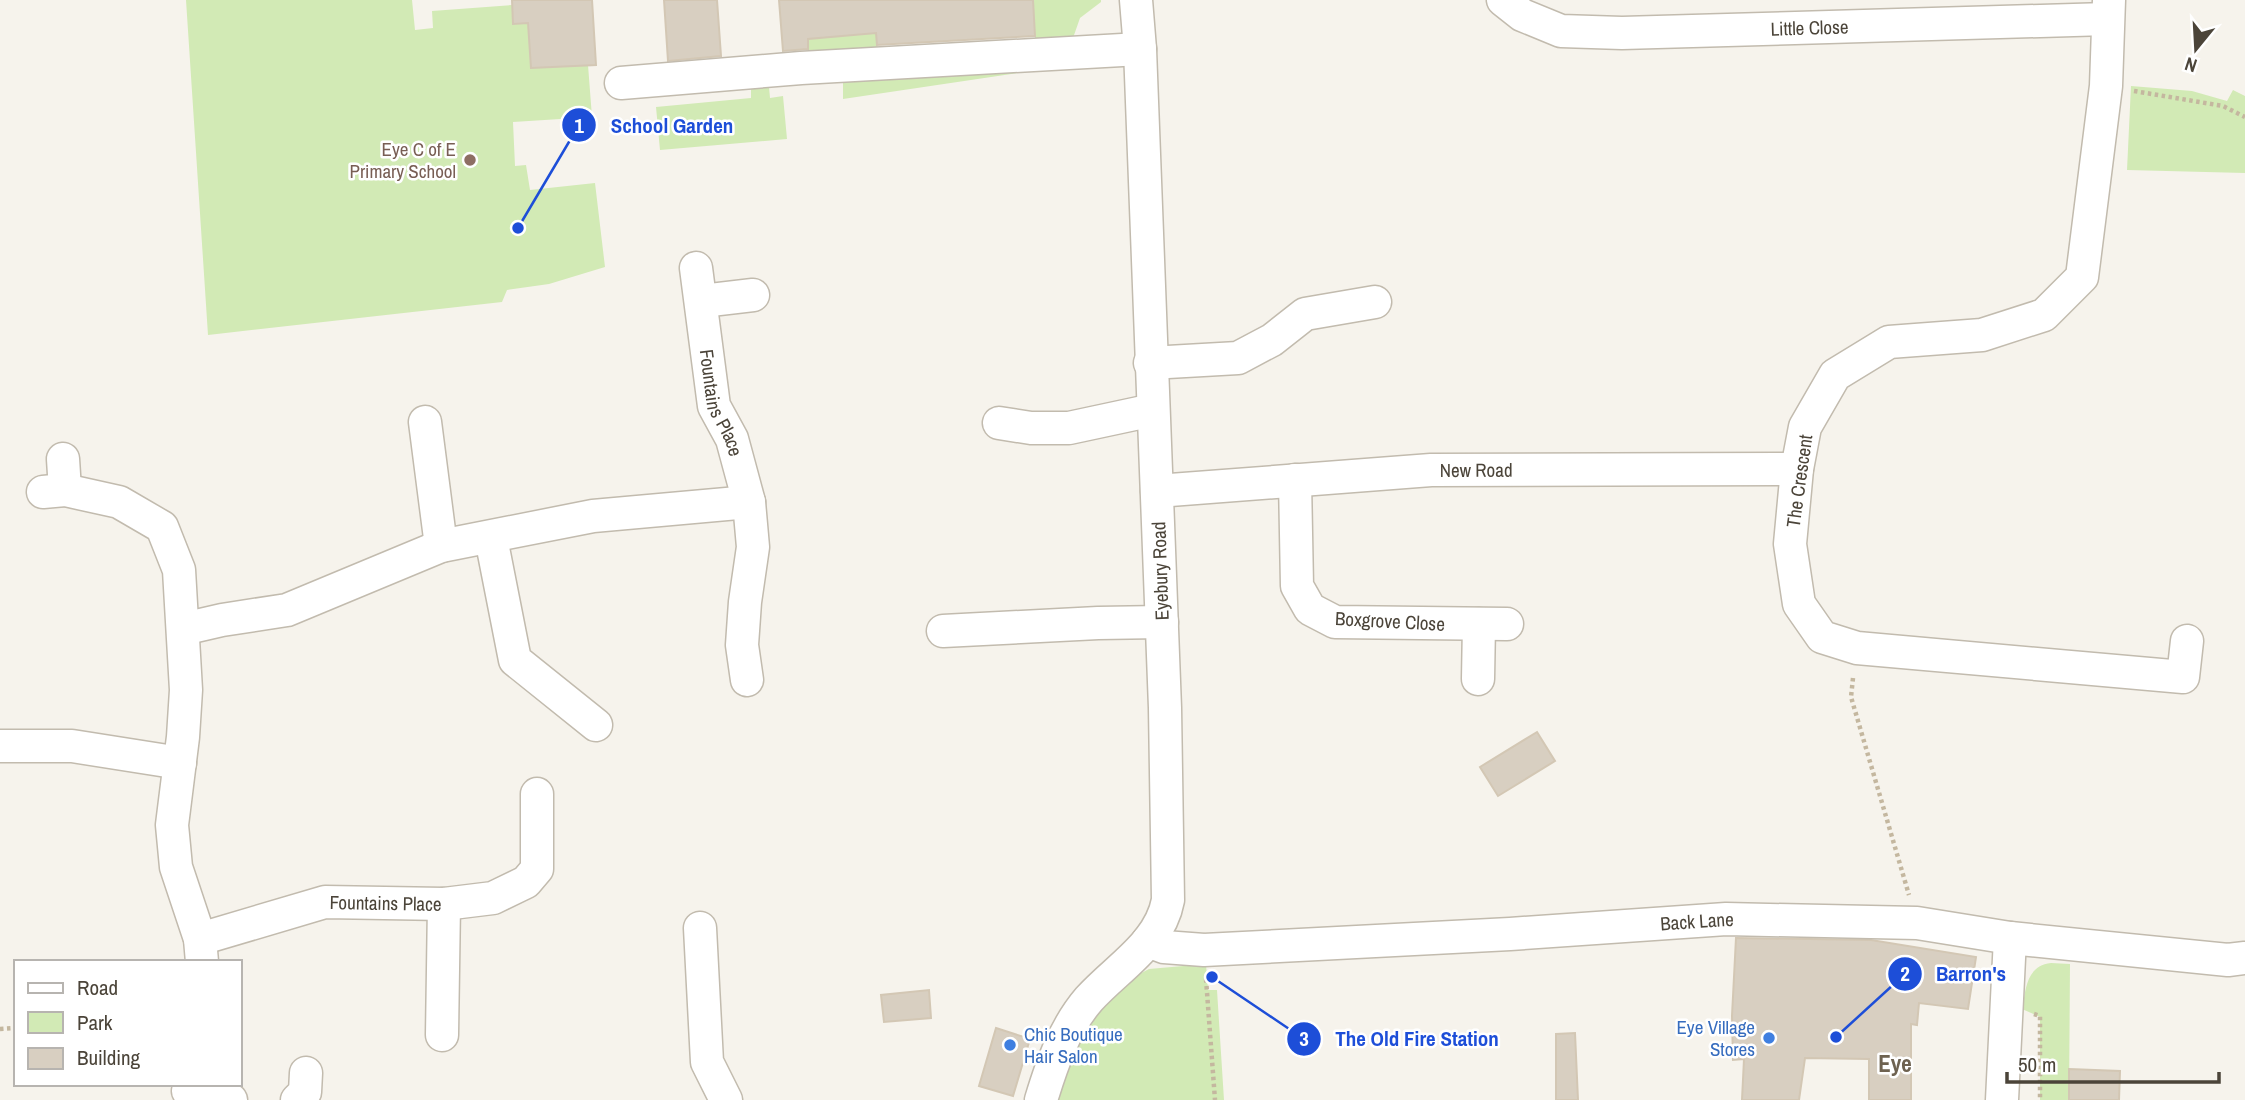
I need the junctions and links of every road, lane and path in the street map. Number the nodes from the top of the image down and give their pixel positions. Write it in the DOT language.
graph roads {
  1 [pos="1136,0"];
  2 [pos="1503,0"];
  3 [pos="2108,10"];
  4 [pos="1140,49"];
  5 [pos="621,83"];
  6 [pos="2106,86"];
  7 [pos="2245,117"];
  8 [pos="696,268"];
  9 [pos="753,295"];
  10 [pos="702,301"];
  11 [pos="1375,302"];
  12 [pos="1150,363"];
  13 [pos="1153,410"];
  14 [pos="425,422"];
  15 [pos="999,423"];
  16 [pos="1797,470"];
  17 [pos="57,480"];
  18 [pos="1295,480"];
  19 [pos="1157,491"];
  20 [pos="749,502"];
  21 [pos="491,538"];
  22 [pos="441,547"];
  23 [pos="1162,622"];
  24 [pos="183,629"];
  25 [pos="943,631"];
  26 [pos="2187,641"];
  27 [pos="1857,648"];
  28 [pos="1478,679"];
  29 [pos="747,680"];
  30 [pos="596,725"];
  31 [pos="0,746"];
  32 [pos="180,763"];
  33 [pos="537,794"];
  34 [pos="444,904"];
  35 [pos="1917,923"];
  36 [pos="700,929"];
  37 [pos="2010,938"];
  38 [pos="1148,941"];
  39 [pos="1204,950"];
  40 [pos="201,951"];
  41 [pos="2245,958"];
  42 [pos="442,1035"];
  43 [pos="188,1092"];
  44 [pos="231,1100"];
  45 [pos="726,1100"];
  46 [pos="1041,1100"];
  47 [pos="1215,1100"];
  48 [pos="2002,1100"];
  1 -- 4 [label="street, Eyebury Road"];
  2 -- 3 [label="street, Little Close"];
  3 -- 6 [label="street, The Crescent"];
  4 -- 5 [label="street"];
  4 -- 12 [label="street, Eyebury Road"];
  6 -- 7 [label="path"];
  6 -- 16 [label="street, The Crescent"];
  8 -- 10 [label="street, Fountains Place"];
  9 -- 10 [label="street"];
  10 -- 20 [label="street, Fountains Place"];
  11 -- 12 [label="street"];
  12 -- 13 [label="street, Eyebury Road"];
  13 -- 15 [label="street"];
  13 -- 19 [label="street, Eyebury Road"];
  14 -- 22 [label="street"];
  16 -- 18 [label="street, New Road"];
  16 -- 27 [label="street, The Crescent"];
  17 -- 24 [label="street, Fountains Place"];
  18 -- 19 [label="street, New Road"];
  18 -- 28 [label="street, Boxgrove Close"];
  19 -- 23 [label="street, Eyebury Road"];
  20 -- 21 [label="street"];
  20 -- 29 [label="street, Fountains Place"];
  21 -- 22 [label="street"];
  21 -- 30 [label="street"];
  22 -- 24 [label="street"];
  23 -- 25 [label="street"];
  23 -- 38 [label="street, Eyebury Road"];
  24 -- 32 [label="street, Fountains Place"];
  26 -- 27 [label="street, The Crescent"];
  27 -- 35 [label="path"];
  31 -- 32 [label="street"];
  32 -- 40 [label="street, Fountains Place"];
  33 -- 34 [label="street"];
  34 -- 40 [label="street, Fountains Place"];
  34 -- 42 [label="street, Fountains Place"];
  35 -- 37 [label="street, Back Lane"];
  35 -- 39 [label="street, Back Lane"];
  36 -- 45 [label="street"];
  37 -- 41 [label="street, Back Lane"];
  37 -- 48 [label="street"];
  38 -- 39 [label="street, Back Lane"];
  38 -- 46 [label="street, Eyebury Road"];
  39 -- 47 [label="path"];
  43 -- 44 [label="street"];
}
